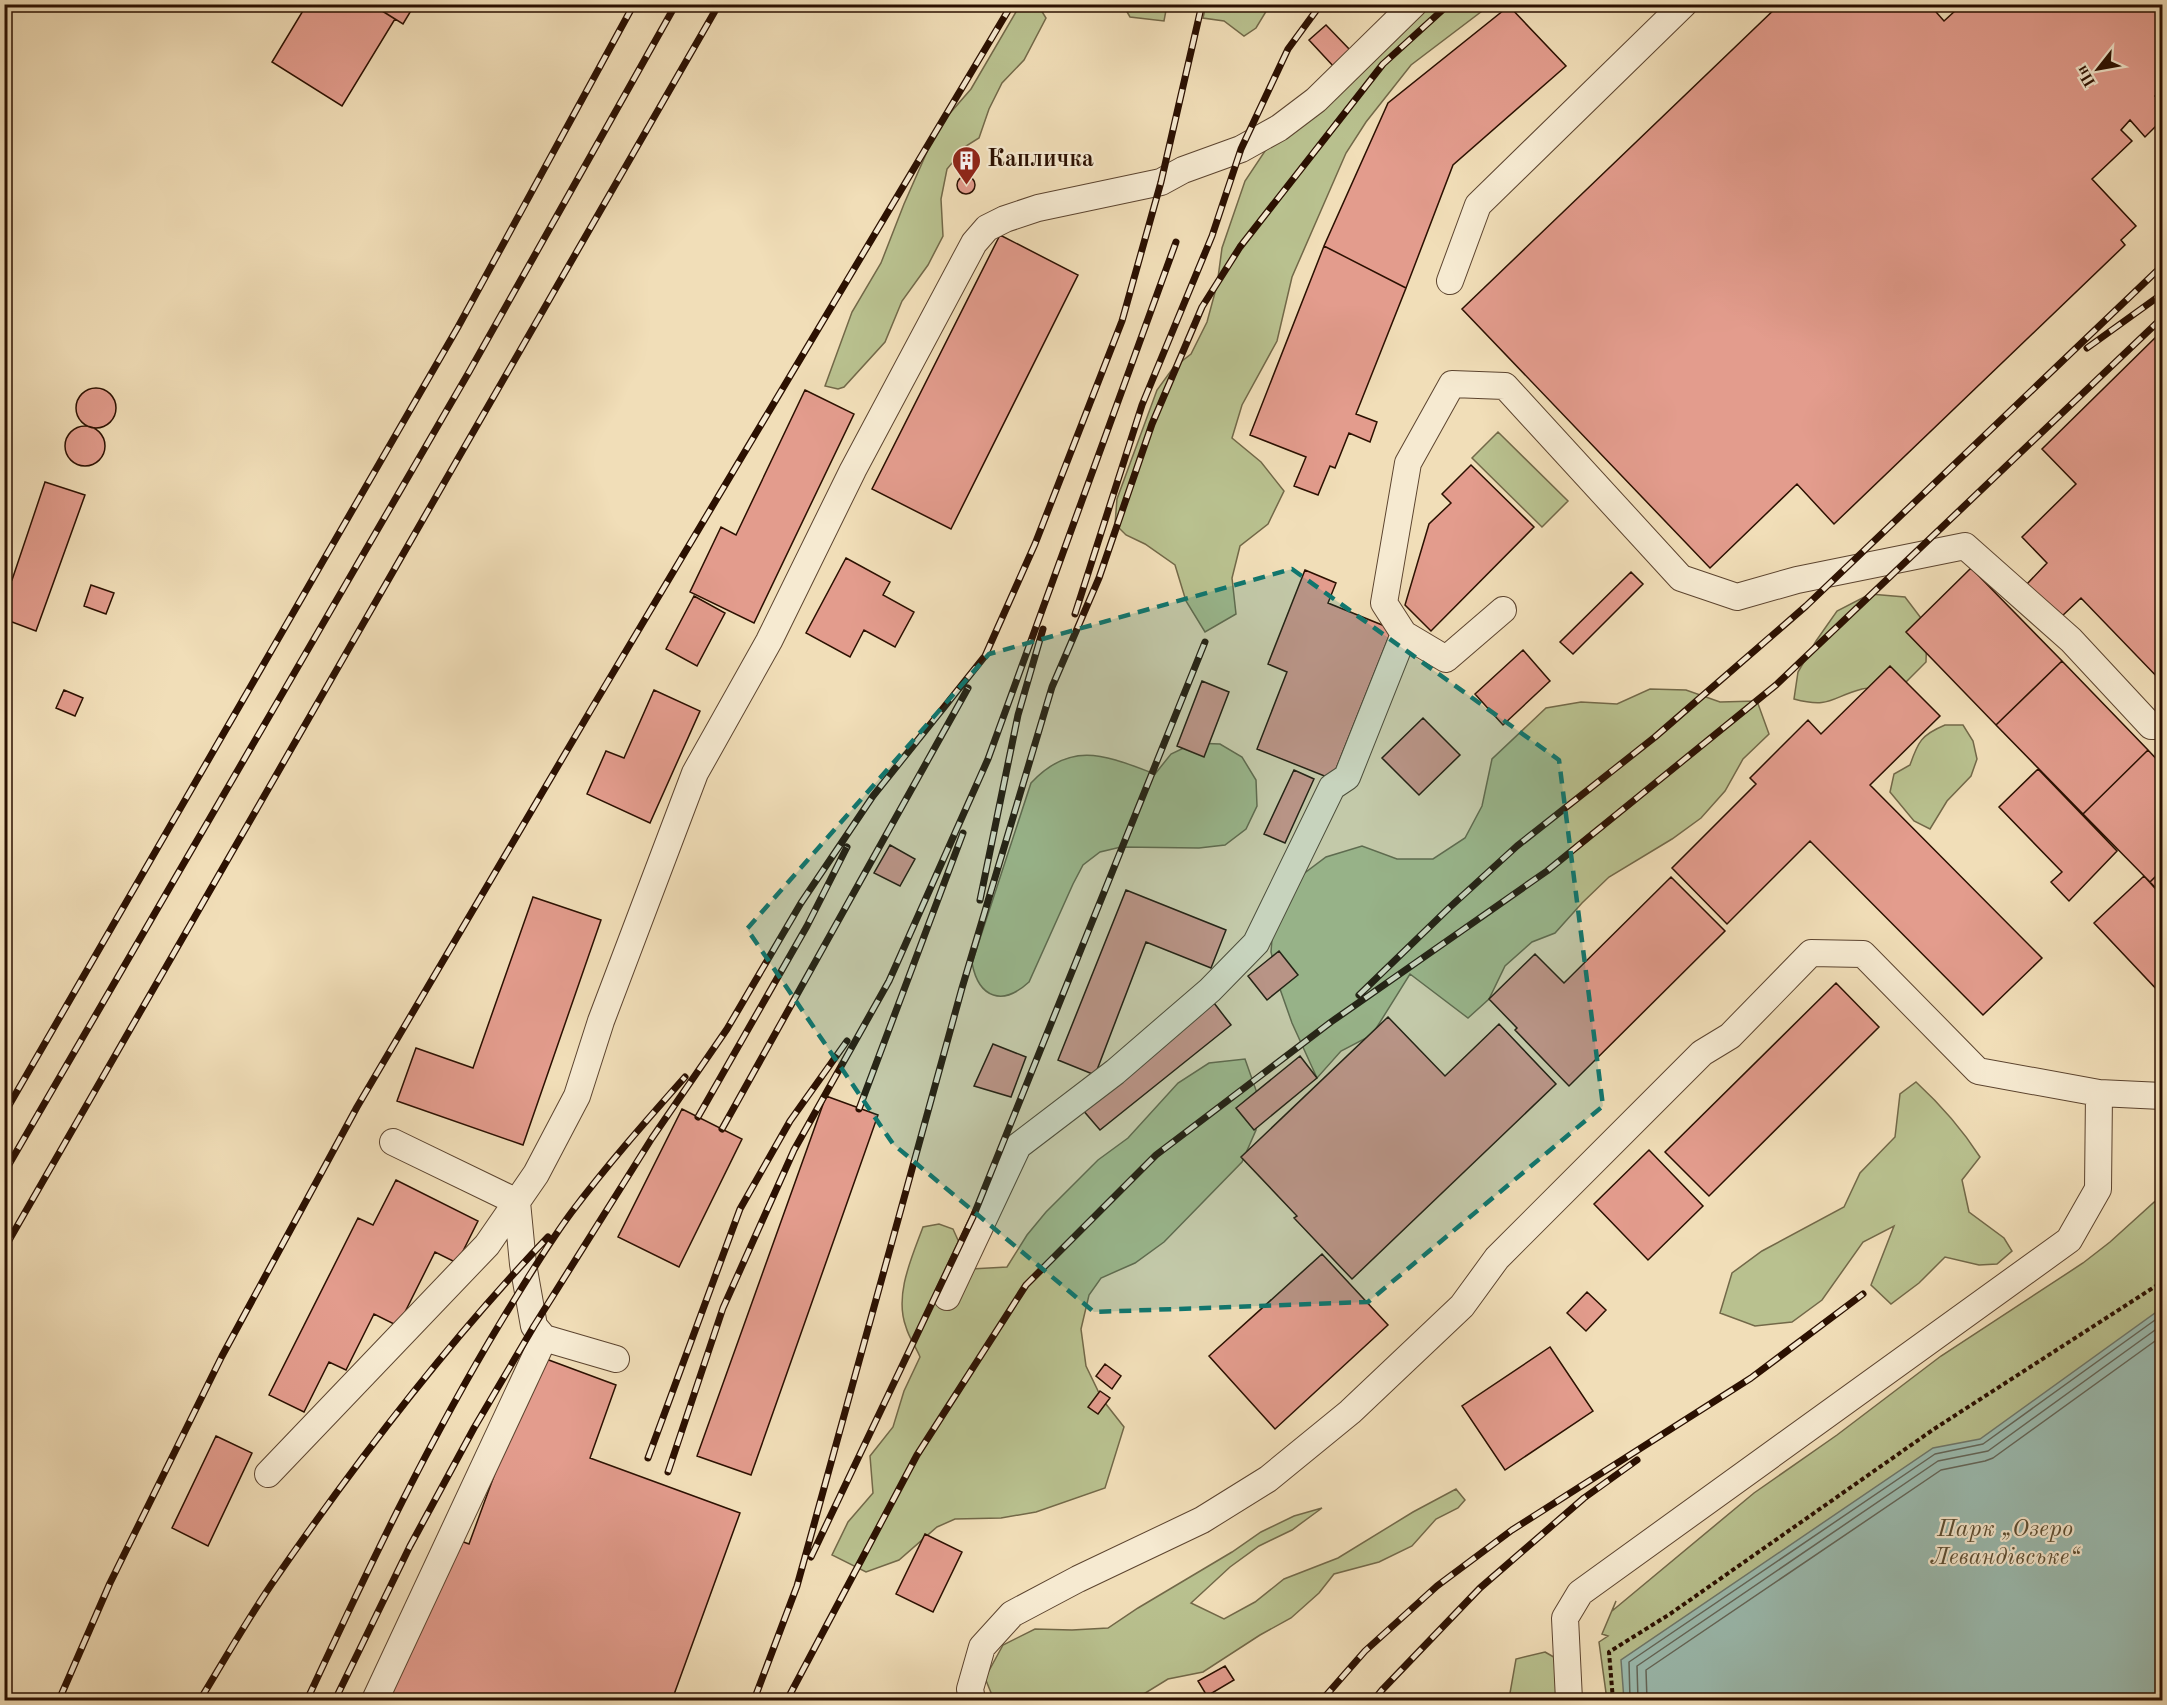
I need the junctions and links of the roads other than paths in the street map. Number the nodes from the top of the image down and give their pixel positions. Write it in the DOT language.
graph roads {
  1 [pos="1414,4"];
  2 [pos="1684,4"];
  3 [pos="1450,281"];
  4 [pos="1503,610"];
  5 [pos="1404,633"];
  6 [pos="2163,726"];
  7 [pos="2099,1093"];
  8 [pos="2163,1096"];
  9 [pos="393,1142"];
  10 [pos="517,1202"];
  11 [pos="947,1297"];
  12 [pos="544,1338"];
  13 [pos="616,1359"];
  14 [pos="268,1474"];
  15 [pos="375,1701"];
  16 [pos="972,1701"];
  17 [pos="1569,1701"];
  1 -- 10 [label="lane"];
  2 -- 3 [label="lane"];
  4 -- 5 [label="lane"];
  5 -- 6 [label="lane"];
  5 -- 11 [label="lane"];
  7 -- 8 [label="lane"];
  7 -- 16 [label="lane"];
  7 -- 17 [label="lane"];
  9 -- 10 [label="lane"];
  10 -- 12 [label="lane"];
  10 -- 14 [label="lane"];
  12 -- 13 [label="lane"];
  12 -- 15 [label="lane"];
}
